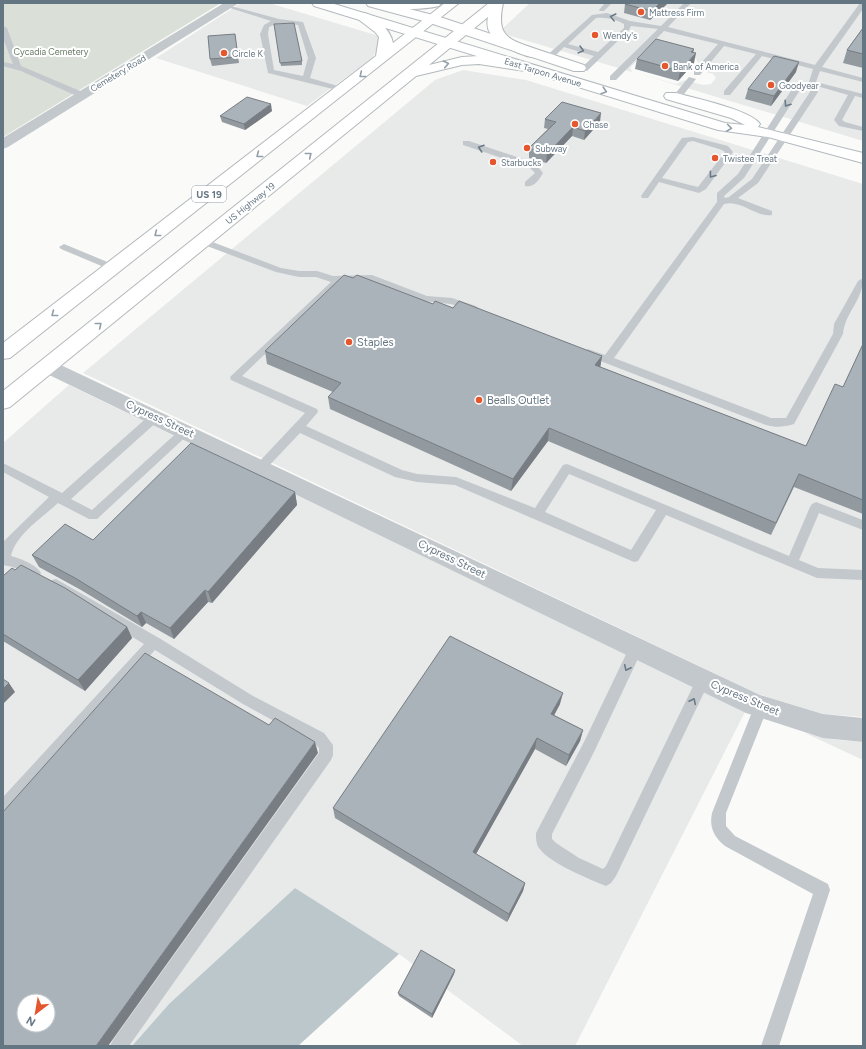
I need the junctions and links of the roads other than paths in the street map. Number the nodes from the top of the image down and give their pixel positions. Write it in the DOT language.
graph roads {
  1 [pos="318,3"];
  2 [pos="373,3"];
  3 [pos="435,3"];
  4 [pos="454,3"];
  5 [pos="497,3"];
  6 [pos="609,3"];
  7 [pos="688,3"];
  8 [pos="231,4"];
  9 [pos="863,4"];
  10 [pos="602,10"];
  11 [pos="362,16"];
  12 [pos="432,19"];
  13 [pos="278,21"];
  14 [pos="628,23"];
  15 [pos="3,28"];
  16 [pos="663,28"];
  17 [pos="463,30"];
  18 [pos="414,33"];
  19 [pos="446,43"];
  20 [pos="722,44"];
  21 [pos="563,45"];
  22 [pos="535,54"];
  23 [pos="761,54"];
  24 [pos="599,55"];
  25 [pos="548,58"];
  26 [pos="382,59"];
  27 [pos="3,64"];
  28 [pos="17,66"];
  29 [pos="525,67"];
  30 [pos="818,68"];
  31 [pos="584,69"];
  32 [pos="408,75"];
  33 [pos="306,79"];
  34 [pos="620,80"];
  35 [pos="863,80"];
  36 [pos="812,83"];
  37 [pos="342,90"];
  38 [pos="658,92"];
  39 [pos="727,93"];
  40 [pos="853,93"];
  41 [pos="82,95"];
  42 [pos="863,96"];
  43 [pos="677,97"];
  44 [pos="863,129"];
  45 [pos="769,133"];
  46 [pos="784,137"];
  47 [pos="466,143"];
  48 [pos="3,144"];
  49 [pos="863,158"];
  50 [pos="657,179"];
  51 [pos="528,184"];
  52 [pos="645,196"];
  53 [pos="732,199"];
  54 [pos="721,202"];
  55 [pos="769,212"];
  56 [pos="202,241"];
  57 [pos="64,247"];
  58 [pos="114,268"];
  59 [pos="339,279"];
  60 [pos="863,281"];
  61 [pos="480,311"];
  62 [pos="577,348"];
  63 [pos="3,353"];
  64 [pos="607,360"];
  65 [pos="48,366"];
  66 [pos="3,402"];
  67 [pos="155,417"];
  68 [pos="298,426"];
  69 [pos="186,431"];
  70 [pos="3,467"];
  71 [pos="261,467"];
  72 [pos="60,498"];
  73 [pos="663,509"];
  74 [pos="537,514"];
  75 [pos="863,525"];
  76 [pos="3,560"];
  77 [pos="792,563"];
  78 [pos="863,574"];
  79 [pos="154,642"];
  80 [pos="636,648"];
  81 [pos="703,680"];
  82 [pos="761,707"];
  83 [pos="863,730"];
  84 [pos="3,808"];
  85 [pos="119,1046"];
  86 [pos="770,1046"];
  1 -- 11 [label="main road, East Tarpon Avenue"];
  2 -- 3 [label="main road"];
  2 -- 12 [label="main road, East Tarpon Avenue"];
  4 -- 12 [label="main road, US 19"];
  5 -- 17 [label="main road, US Highway 19 / US 19"];
  5 -- 22 [label="main road"];
  6 -- 10 [label="lane"];
  7 -- 16 [label="lane"];
  8 -- 13 [label="lane"];
  8 -- 41 [label="street, Cemetery Road"];
  9 -- 30 [label="lane"];
  11 -- 18 [label="main road, East Tarpon Avenue"];
  11 -- 26 [label="main road"];
  12 -- 17 [label="main road, East Tarpon Avenue"];
  12 -- 18 [label="main road, US 19"];
  13 -- 33 [label="lane"];
  13 -- 33 [label="lane"];
  14 -- 16 [label="lane"];
  14 -- 21 [label="lane, one-way"];
  14 -- 24 [label="lane"];
  15 -- 28 [label="lane"];
  16 -- 20 [label="lane"];
  16 -- 34 [label="lane"];
  17 -- 19 [label="main road, US Highway 19 / US 19"];
  17 -- 22 [label="main road, East Tarpon Avenue"];
  18 -- 19 [label="main road, East Tarpon Avenue"];
  18 -- 26 [label="main road, US 19"];
  19 -- 29 [label="main road, East Tarpon Avenue"];
  19 -- 32 [label="main road, US Highway 19 / US 19"];
  20 -- 23 [label="lane"];
  20 -- 43 [label="lane"];
  21 -- 24 [label="lane, one-way"];
  21 -- 25 [label="lane"];
  22 -- 25 [label="main road, East Tarpon Avenue"];
  23 -- 30 [label="lane"];
  23 -- 39 [label="lane"];
  24 -- 31 [label="lane"];
  25 -- 31 [label="main road, East Tarpon Avenue"];
  26 -- 37 [label="main road, US 19, one-way"];
  27 -- 28 [label="lane"];
  28 -- 41 [label="lane"];
  32 -- 29 [label="main road, one-way"];
  29 -- 45 [label="main road, East Tarpon Avenue, one-way"];
  30 -- 35 [label="lane"];
  30 -- 36 [label="lane"];
  31 -- 34 [label="main road, East Tarpon Avenue"];
  56 -- 32 [label="main road, US Highway 19 / US 19, one-way"];
  33 -- 37 [label="lane"];
  36 -- 40 [label="lane"];
  36 -- 45 [label="lane, one-way"];
  36 -- 46 [label="lane"];
  37 -- 58 [label="main road, US 19, one-way"];
  38 -- 43 [label="main road, East Tarpon Avenue"];
  40 -- 42 [label="lane"];
  40 -- 44 [label="lane"];
  41 -- 48 [label="street, Cemetery Road"];
  43 -- 45 [label="main road, East Tarpon Avenue"];
  45 -- 46 [label="main road, East Tarpon Avenue"];
  45 -- 54 [label="lane"];
  46 -- 49 [label="main road, East Tarpon Avenue"];
  46 -- 53 [label="lane"];
  51 -- 47 [label="lane, one-way"];
  50 -- 50 [label="lane, one-way"];
  50 -- 52 [label="lane"];
  53 -- 54 [label="lane"];
  53 -- 55 [label="lane"];
  54 -- 64 [label="lane"];
  56 -- 59 [label="lane"];
  65 -- 56 [label="main road, US Highway 19 / US 19, one-way"];
  57 -- 58 [label="lane"];
  58 -- 63 [label="main road, US 19, one-way"];
  59 -- 61 [label="lane"];
  59 -- 68 [label="lane"];
  60 -- 64 [label="lane"];
  62 -- 64 [label="lane"];
  65 -- 66 [label="main road, US Highway 19 / US 19"];
  65 -- 67 [label="street, Cypress Street"];
  67 -- 69 [label="street, Cypress Street"];
  67 -- 72 [label="lane"];
  68 -- 71 [label="lane"];
  68 -- 74 [label="lane"];
  69 -- 71 [label="street, Cypress Street"];
  69 -- 72 [label="lane"];
  70 -- 72 [label="lane"];
  71 -- 80 [label="street, Cypress Street"];
  72 -- 76 [label="lane"];
  73 -- 74 [label="lane"];
  73 -- 74 [label="lane"];
  73 -- 77 [label="lane"];
  75 -- 77 [label="lane"];
  76 -- 79 [label="lane"];
  77 -- 78 [label="lane"];
  79 -- 84 [label="lane"];
  79 -- 85 [label="lane"];
  80 -- 81 [label="street, Cypress Street"];
  80 -- 81 [label="lane, one-way"];
  81 -- 82 [label="street, Cypress Street"];
  82 -- 83 [label="street, Cypress Street"];
  82 -- 86 [label="lane"];
}
